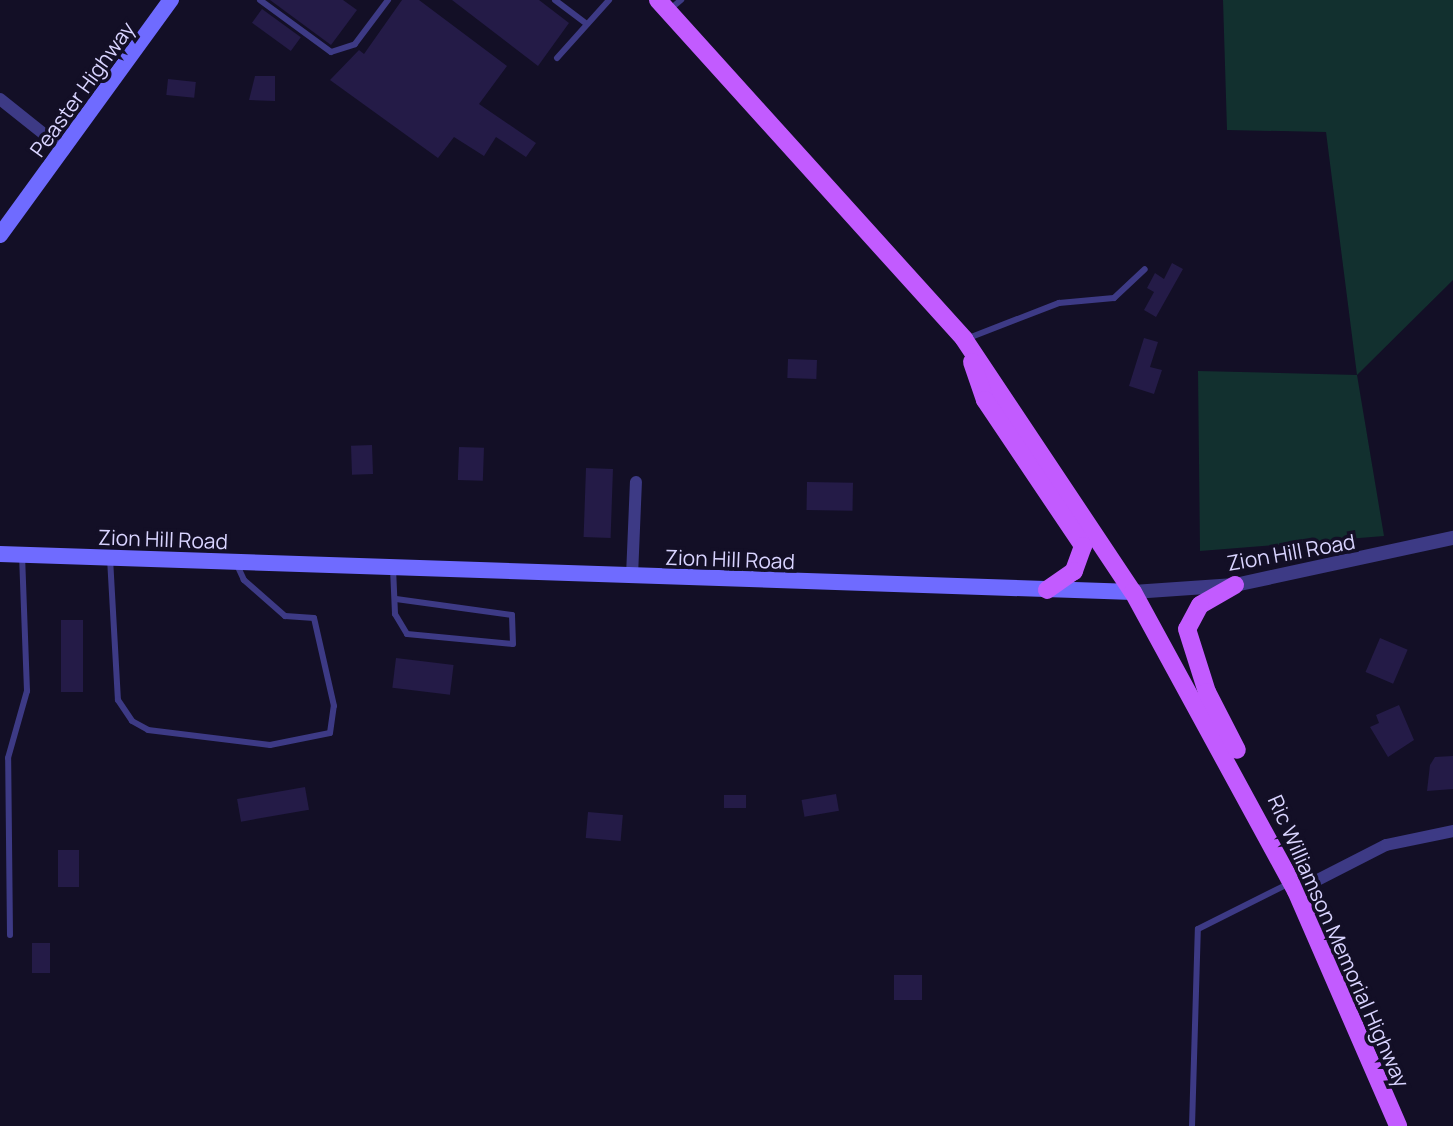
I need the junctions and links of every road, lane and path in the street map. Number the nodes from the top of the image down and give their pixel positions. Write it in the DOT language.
graph roads {
  1 [pos="171,0"];
  2 [pos="260,0"];
  3 [pos="388,0"];
  4 [pos="555,0"];
  5 [pos="609,0"];
  6 [pos="669,4"];
  7 [pos="587,24"];
  8 [pos="557,58"];
  9 [pos="0,99"];
  10 [pos="64,149"];
  11 [pos="0,235"];
  12 [pos="1145,269"];
  13 [pos="964,339"];
  14 [pos="636,482"];
  15 [pos="1453,538"];
  16 [pos="0,554"];
  17 [pos="22,555"];
  18 [pos="110,558"];
  19 [pos="237,563"];
  20 [pos="393,568"];
  21 [pos="632,576"];
  22 [pos="1235,585"];
  23 [pos="1047,590"];
  24 [pos="1133,592"];
  25 [pos="396,599"];
  26 [pos="1453,831"];
  27 [pos="1294,887"];
  28 [pos="10,935"];
  29 [pos="1192,1126"];
  30 [pos="1398,1126"];
  1 -- 10 [label="main road, Peaster Highway"];
  2 -- 3 [label="lane"];
  4 -- 7 [label="lane"];
  5 -- 7 [label="lane"];
  6 -- 13 [label="main road"];
  7 -- 8 [label="lane"];
  9 -- 10 [label="street"];
  10 -- 11 [label="main road, Peaster Highway"];
  12 -- 13 [label="lane"];
  13 -- 23 [label="main road"];
  13 -- 24 [label="main road, Ric Williamson Memorial Highway"];
  14 -- 21 [label="street"];
  15 -- 22 [label="street, Zion Hill Road"];
  16 -- 17 [label="main road, Zion Hill Road"];
  17 -- 18 [label="main road, Zion Hill Road"];
  17 -- 28 [label="lane"];
  18 -- 19 [label="main road, Zion Hill Road"];
  18 -- 19 [label="lane"];
  19 -- 20 [label="main road, Zion Hill Road"];
  20 -- 21 [label="main road, Zion Hill Road"];
  20 -- 25 [label="lane"];
  21 -- 23 [label="main road, Zion Hill Road"];
  22 -- 24 [label="street, Zion Hill Road"];
  22 -- 27 [label="main road"];
  23 -- 24 [label="main road, Zion Hill Road"];
  24 -- 27 [label="main road, Ric Williamson Memorial Highway"];
  25 -- 25 [label="lane"];
  26 -- 27 [label="street"];
  27 -- 29 [label="lane"];
  27 -- 30 [label="main road, Ric Williamson Memorial Highway"];
}
